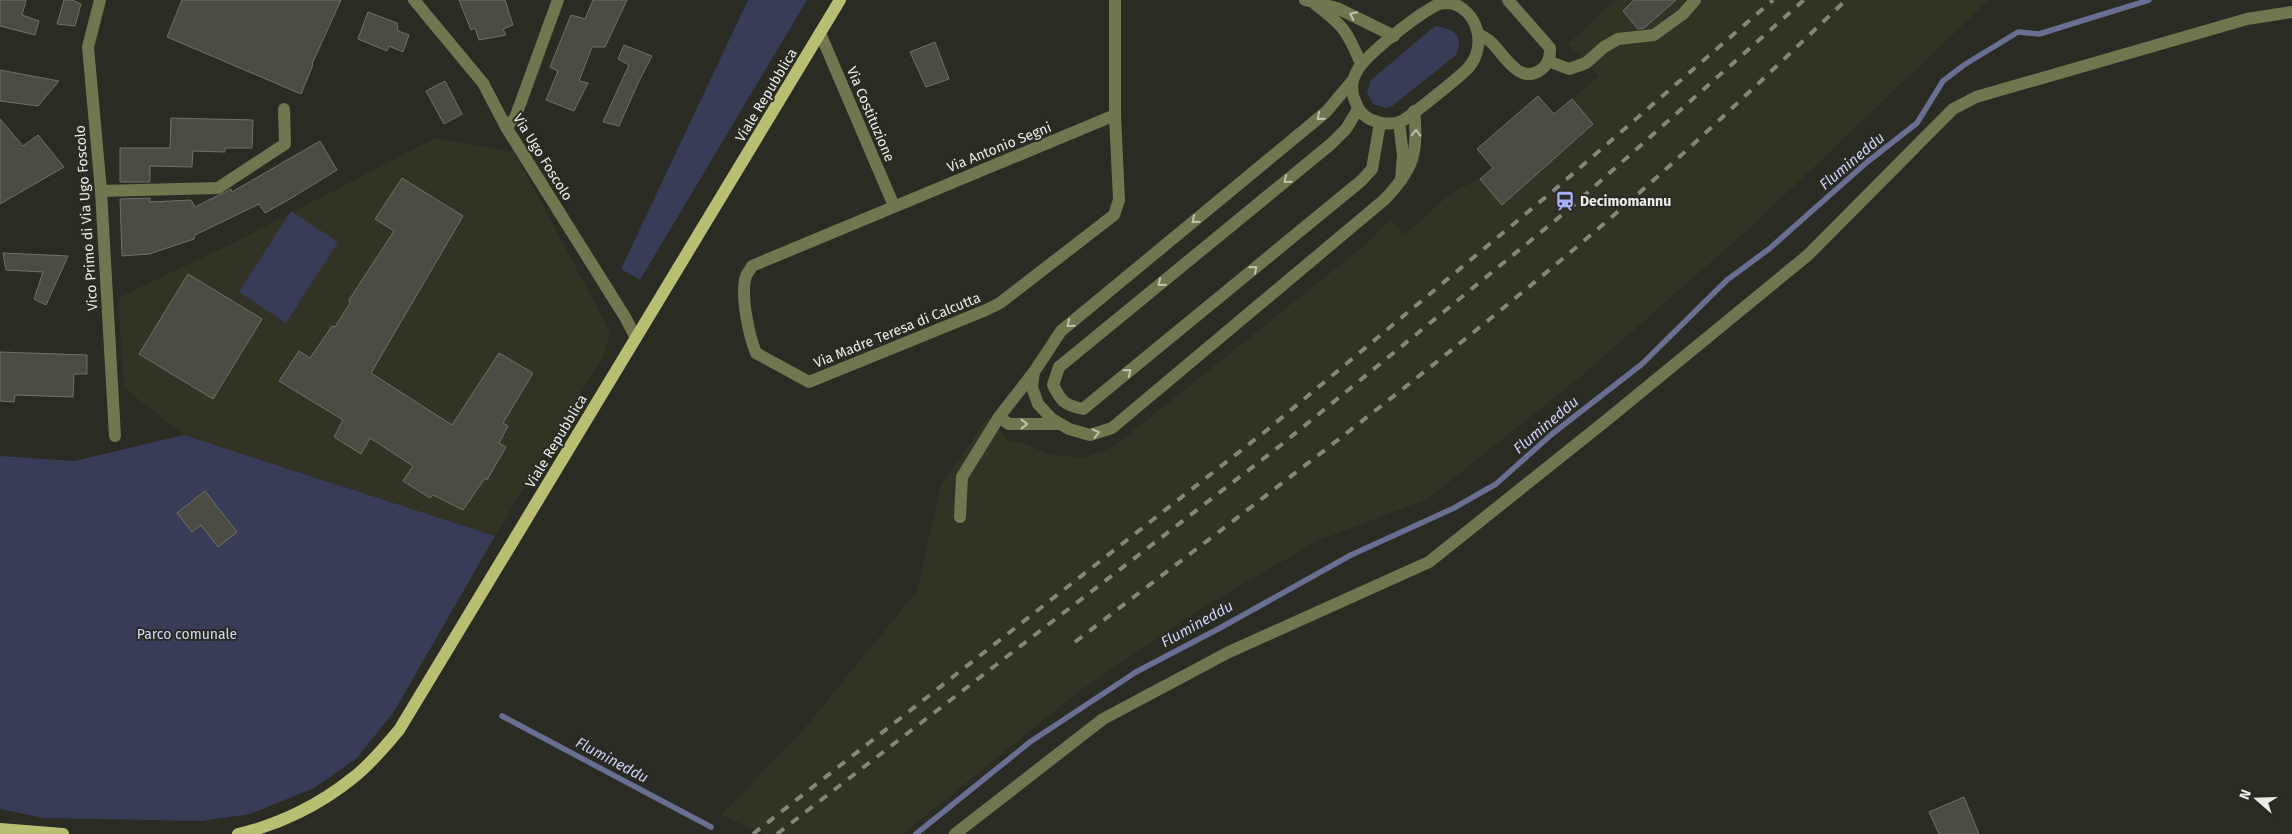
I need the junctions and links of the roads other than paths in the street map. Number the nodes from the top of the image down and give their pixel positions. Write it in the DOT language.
graph roads {
  1 [pos="100,0"];
  2 [pos="414,0"];
  3 [pos="558,0"];
  4 [pos="840,0"];
  5 [pos="1115,0"];
  6 [pos="1307,0"];
  7 [pos="1508,0"];
  8 [pos="1695,0"];
  9 [pos="1460,3"];
  10 [pos="2292,12"];
  11 [pos="820,33"];
  12 [pos="1479,34"];
  13 [pos="1394,36"];
  14 [pos="1548,61"];
  15 [pos="1361,64"];
  16 [pos="1353,80"];
  17 [pos="284,109"];
  18 [pos="1358,109"];
  19 [pos="1414,111"];
  20 [pos="1115,115"];
  21 [pos="1399,122"];
  22 [pos="1380,123"];
  23 [pos="506,127"];
  24 [pos="1401,183"];
  25 [pos="101,191"];
  26 [pos="894,206"];
  27 [pos="636,338"];
  28 [pos="1034,372"];
  29 [pos="999,417"];
  30 [pos="1060,424"];
  31 [pos="115,436"];
  32 [pos="960,517"];
  33 [pos="0,829"];
  34 [pos="63,834"];
  35 [pos="238,834"];
  36 [pos="955,834"];
  1 -- 25 [label="street, Vico Primo di Via Ugo Foscolo"];
  2 -- 23 [label="street, Via Ugo Foscolo"];
  3 -- 23 [label="street"];
  4 -- 11 [label="main road, Viale Repubblica"];
  5 -- 20 [label="street, Via Madre Teresa di Calcutta"];
  13 -- 6 [label="street, one-way"];
  6 -- 15 [label="street"];
  7 -- 14 [label="street"];
  8 -- 14 [label="street"];
  9 -- 12 [label="street"];
  9 -- 13 [label="street"];
  10 -- 36 [label="street"];
  11 -- 26 [label="street, Via Costituzione"];
  11 -- 27 [label="main road, Viale Repubblica"];
  12 -- 14 [label="street"];
  12 -- 19 [label="street"];
  13 -- 15 [label="street"];
  15 -- 16 [label="street"];
  16 -- 18 [label="street"];
  16 -- 28 [label="street, one-way"];
  17 -- 25 [label="street"];
  18 -- 22 [label="street"];
  18 -- 22 [label="street, one-way"];
  19 -- 21 [label="street"];
  24 -- 19 [label="street, one-way"];
  20 -- 26 [label="street, Via Antonio Segni"];
  20 -- 26 [label="street, Via Madre Teresa di Calcutta"];
  21 -- 22 [label="street"];
  21 -- 24 [label="street"];
  23 -- 27 [label="street, Via Ugo Foscolo"];
  30 -- 24 [label="street, one-way"];
  25 -- 31 [label="street, Vico Primo di Via Ugo Foscolo"];
  27 -- 35 [label="main road, Viale Repubblica"];
  28 -- 29 [label="street"];
  28 -- 30 [label="street"];
  29 -- 30 [label="street, one-way"];
  29 -- 32 [label="street"];
  33 -- 34 [label="main road"];
}
